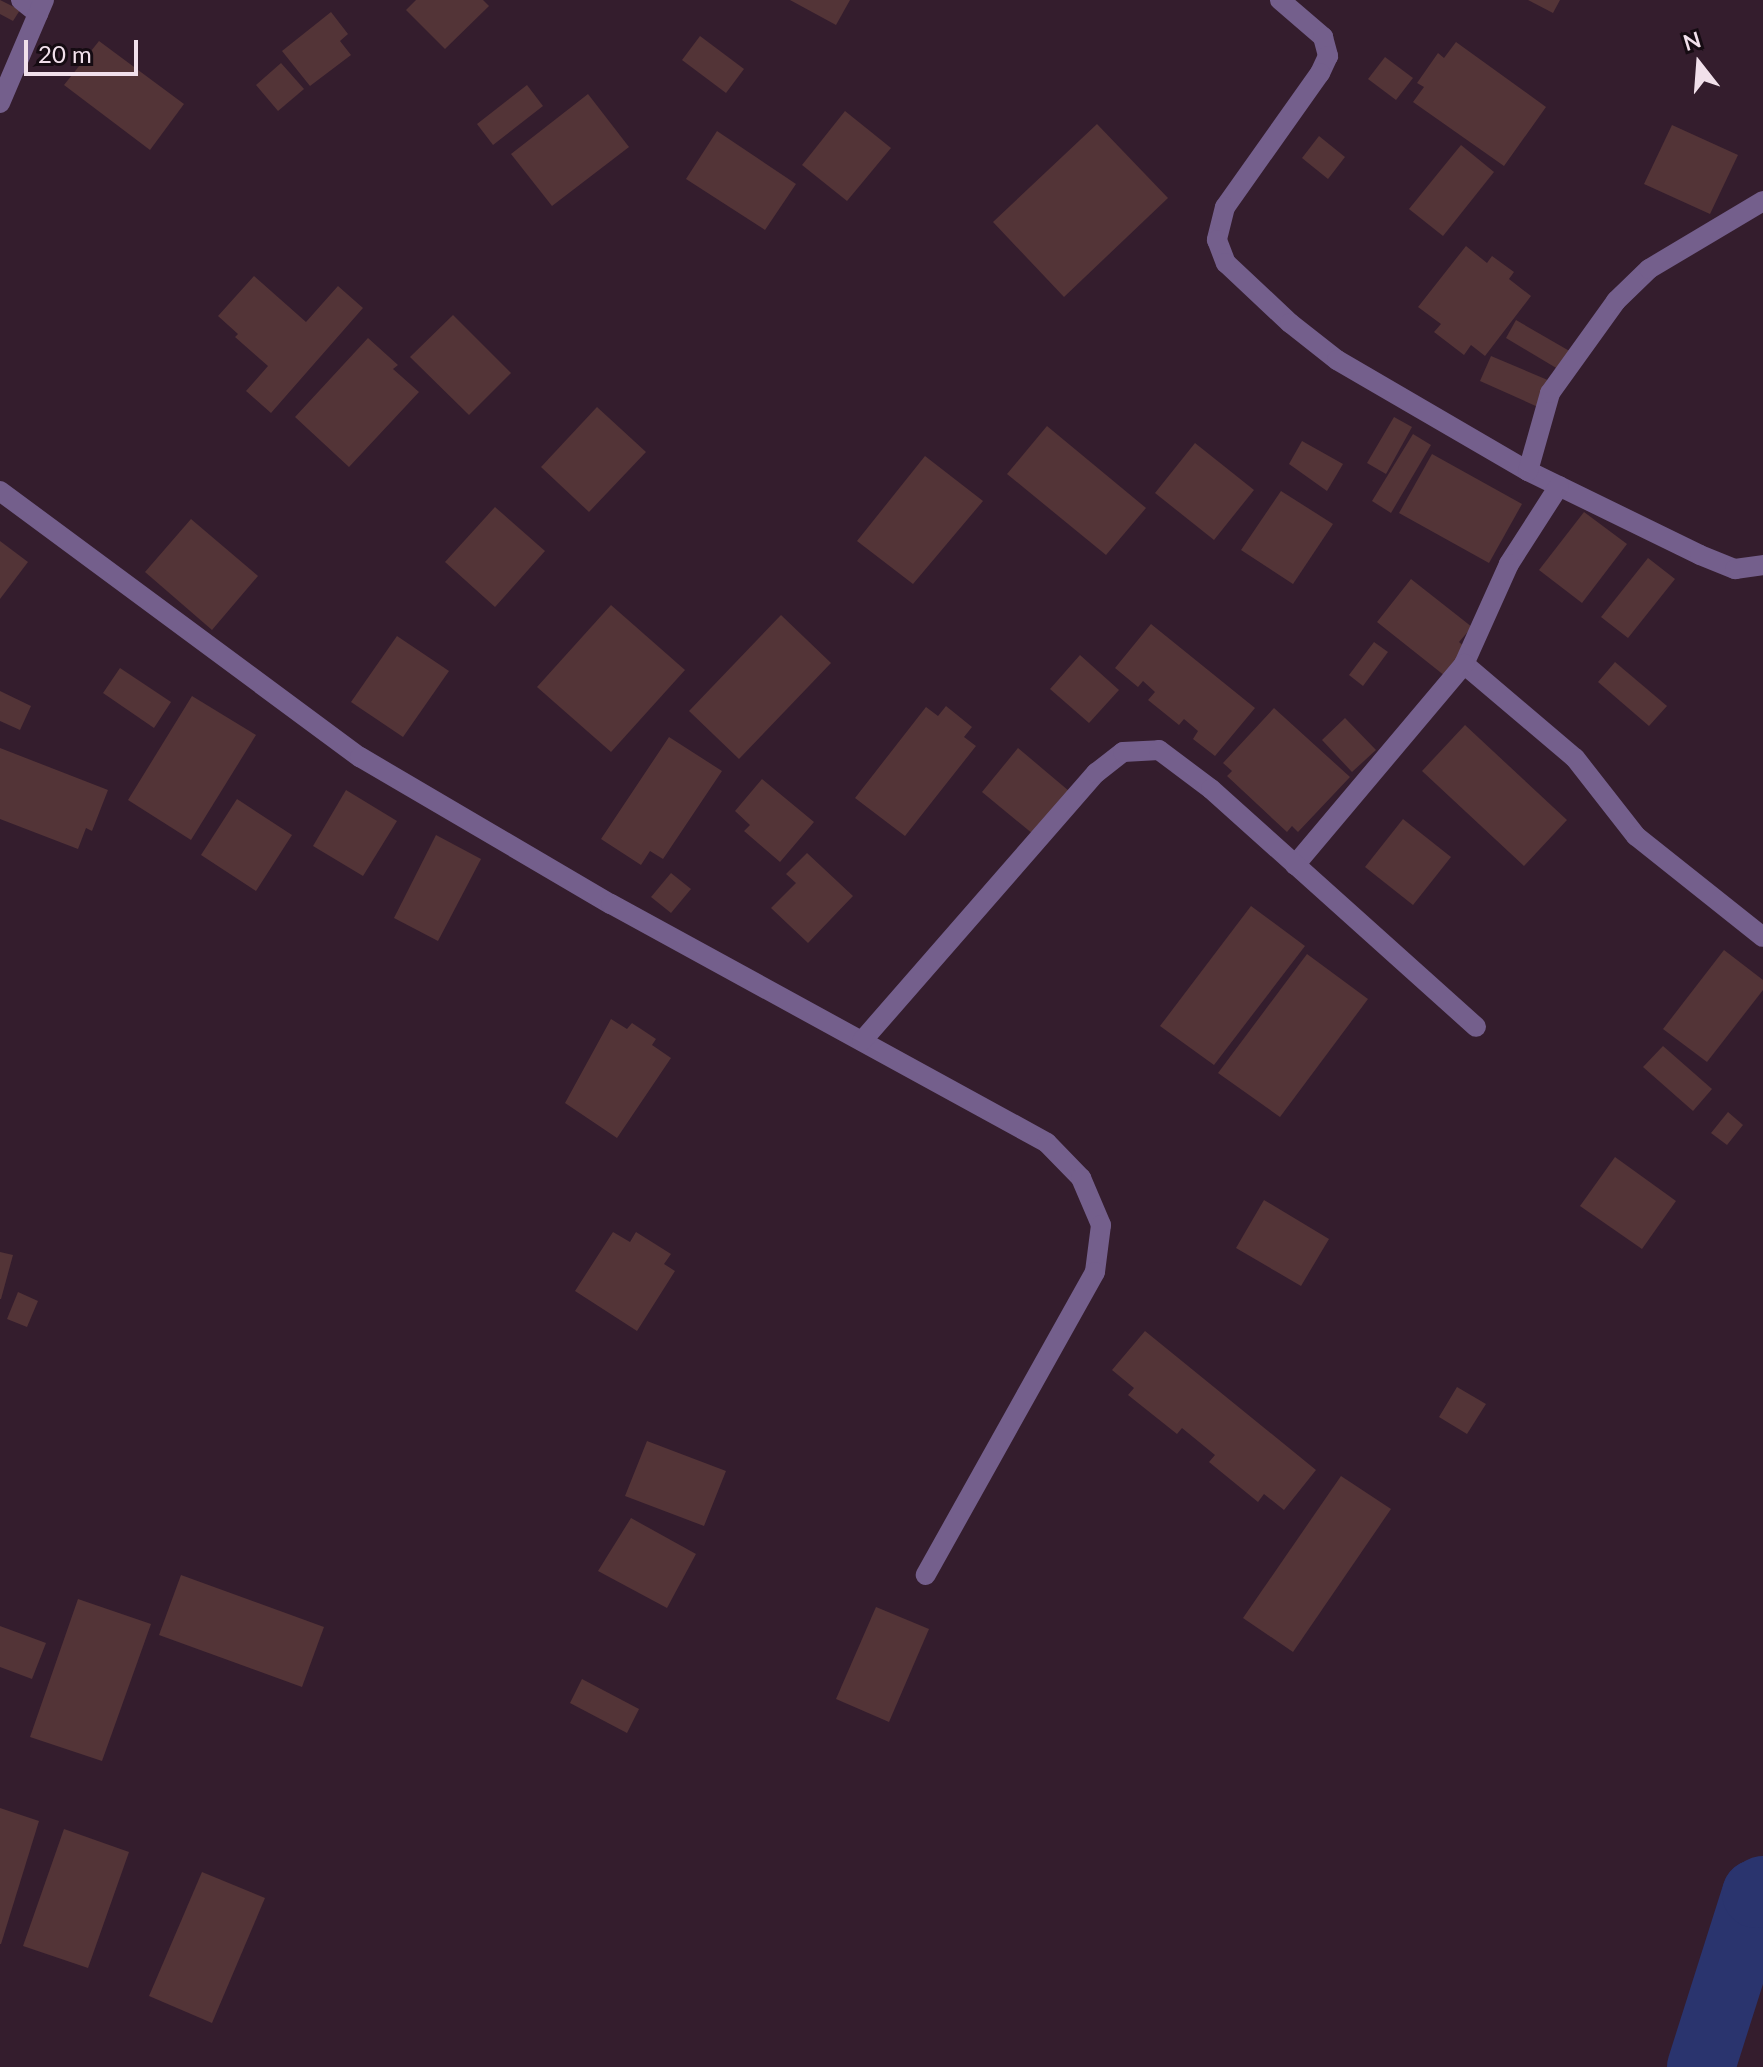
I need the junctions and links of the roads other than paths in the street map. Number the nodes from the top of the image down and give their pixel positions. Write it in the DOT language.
graph roads {
  1 [pos="21,0"];
  2 [pos="1280,0"];
  3 [pos="41,7"];
  4 [pos="0,103"];
  5 [pos="1763,201"];
  6 [pos="1528,471"];
  7 [pos="1559,486"];
  8 [pos="0,491"];
  9 [pos="1763,565"];
  10 [pos="1464,664"];
  11 [pos="1295,865"];
  12 [pos="1763,937"];
  13 [pos="1476,1027"];
  14 [pos="862,1041"];
  15 [pos="926,1575"];
  1 -- 3 [label="street"];
  2 -- 6 [label="street"];
  3 -- 4 [label="street"];
  5 -- 6 [label="street"];
  6 -- 7 [label="street"];
  7 -- 9 [label="street"];
  7 -- 10 [label="street"];
  8 -- 14 [label="street"];
  10 -- 11 [label="street"];
  10 -- 12 [label="street"];
  11 -- 13 [label="street"];
  11 -- 14 [label="street"];
  14 -- 15 [label="street"];
}
